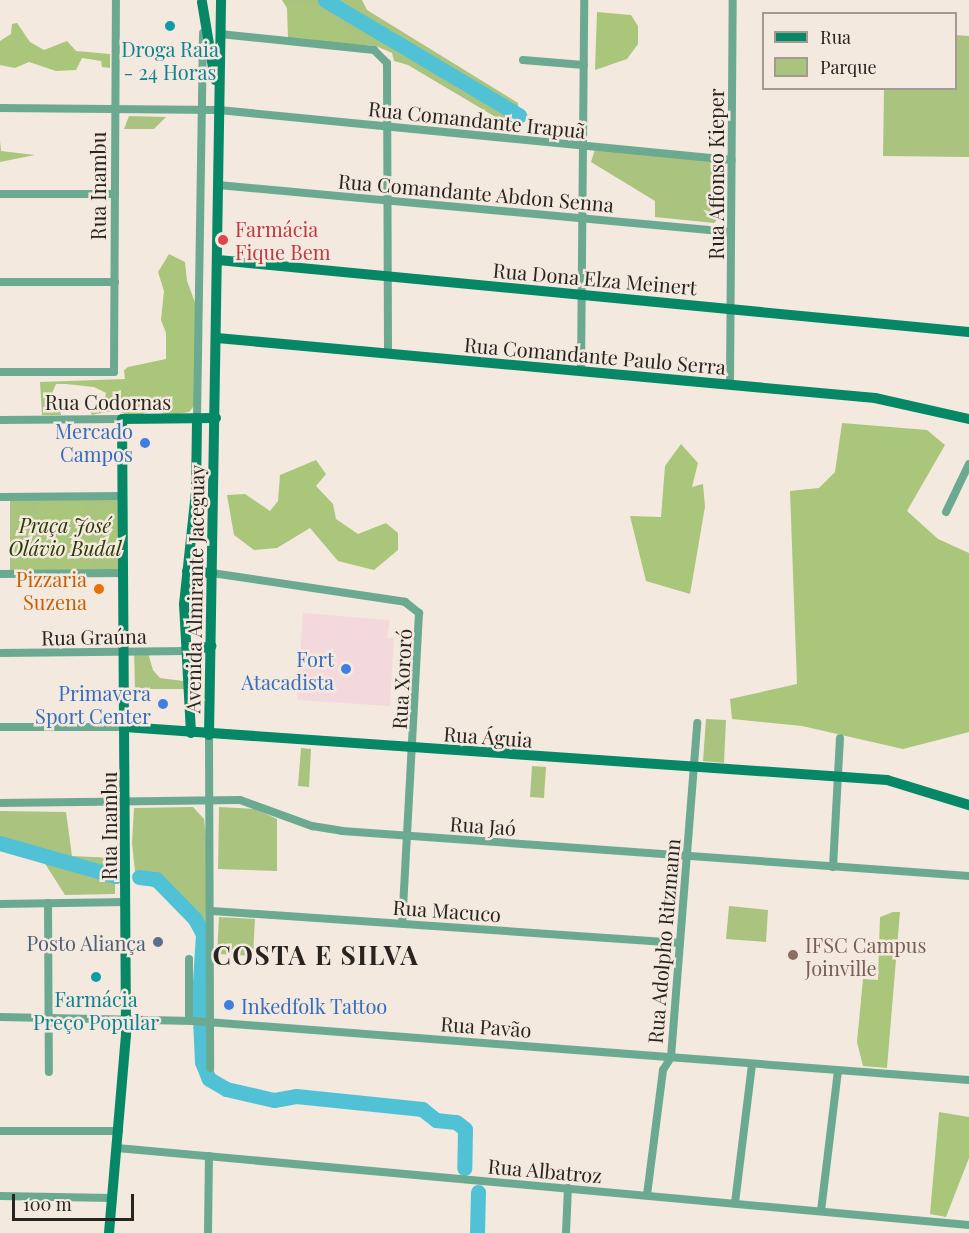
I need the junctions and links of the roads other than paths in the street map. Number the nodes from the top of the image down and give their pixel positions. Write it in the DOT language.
graph roads {
  1 [pos="116,0"];
  2 [pos="221,0"];
  3 [pos="584,0"];
  4 [pos="733,0"];
  5 [pos="201,1"];
  6 [pos="204,20"];
  7 [pos="220,34"];
  8 [pos="523,60"];
  9 [pos="584,65"];
  10 [pos="0,108"];
  11 [pos="116,109"];
  12 [pos="202,110"];
  13 [pos="219,110"];
  14 [pos="388,127"];
  15 [pos="583,146"];
  16 [pos="732,160"];
  17 [pos="218,185"];
  18 [pos="0,194"];
  19 [pos="115,194"];
  20 [pos="388,201"];
  21 [pos="582,218"];
  22 [pos="731,232"];
  23 [pos="218,260"];
  24 [pos="388,276"];
  25 [pos="0,282"];
  26 [pos="115,282"];
  27 [pos="582,295"];
  28 [pos="731,309"];
  29 [pos="969,332"];
  30 [pos="217,338"];
  31 [pos="388,354"];
  32 [pos="0,372"];
  33 [pos="581,372"];
  34 [pos="730,385"];
  35 [pos="197,418"];
  36 [pos="216,418"];
  37 [pos="122,419"];
  38 [pos="969,419"];
  39 [pos="0,420"];
  40 [pos="969,464"];
  41 [pos="123,496"];
  42 [pos="0,497"];
  43 [pos="946,512"];
  44 [pos="187,571"];
  45 [pos="124,573"];
  46 [pos="212,573"];
  47 [pos="0,574"];
  48 [pos="211,645"];
  49 [pos="124,651"];
  50 [pos="188,651"];
  51 [pos="0,653"];
  52 [pos="697,723"];
  53 [pos="0,727"];
  54 [pos="125,727"];
  55 [pos="191,733"];
  56 [pos="209,735"];
  57 [pos="840,738"];
  58 [pos="413,749"];
  59 [pos="694,767"];
  60 [pos="838,777"];
  61 [pos="208,801"];
  62 [pos="0,802"];
  63 [pos="125,802"];
  64 [pos="969,805"];
  65 [pos="407,836"];
  66 [pos="687,856"];
  67 [pos="833,867"];
  68 [pos="969,876"];
  69 [pos="126,902"];
  70 [pos="48,903"];
  71 [pos="0,904"];
  72 [pos="212,911"];
  73 [pos="402,924"];
  74 [pos="680,943"];
  75 [pos="189,959"];
  76 [pos="0,1017"];
  77 [pos="49,1017"];
  78 [pos="127,1017"];
  79 [pos="192,1020"];
  80 [pos="208,1022"];
  81 [pos="671,1057"];
  82 [pos="752,1064"];
  83 [pos="210,1068"];
  84 [pos="838,1070"];
  85 [pos="49,1072"];
  86 [pos="969,1080"];
  87 [pos="0,1131"];
  88 [pos="119,1131"];
  89 [pos="117,1148"];
  90 [pos="209,1156"];
  91 [pos="568,1188"];
  92 [pos="647,1195"];
  93 [pos="0,1196"];
  94 [pos="112,1198"];
  95 [pos="735,1203"];
  96 [pos="821,1211"];
  97 [pos="969,1224"];
  98 [pos="109,1233"];
  99 [pos="208,1233"];
  100 [pos="566,1233"];
  1 -- 11 [label="street, Rua Inambu"];
  2 -- 5 [label="street"];
  2 -- 7 [label="street, Avenida Almirante Jaceguay"];
  3 -- 9 [label="street"];
  4 -- 16 [label="street, Rua Affonso Kieper"];
  5 -- 6 [label="street, Avenida Almirante Jaceguay"];
  6 -- 12 [label="street, Avenida Almirante Jaceguay"];
  6 -- 13 [label="street, Avenida Almirante Jaceguay"];
  7 -- 13 [label="street, Avenida Almirante Jaceguay"];
  7 -- 14 [label="street"];
  8 -- 9 [label="street"];
  9 -- 15 [label="street"];
  10 -- 11 [label="street, Rua Comandante Irapuã"];
  11 -- 12 [label="street, Rua Comandante Irapuã"];
  11 -- 19 [label="street, Rua Inambu"];
  12 -- 13 [label="street, Rua Comandante Irapuã"];
  12 -- 35 [label="street, Avenida Almirante Jaceguay"];
  13 -- 14 [label="street, Rua Comandante Irapuã"];
  13 -- 17 [label="street, Avenida Almirante Jaceguay"];
  14 -- 15 [label="street, Rua Comandante Irapuã"];
  14 -- 20 [label="street"];
  15 -- 16 [label="street, Rua Comandante Irapuã"];
  15 -- 21 [label="street"];
  16 -- 22 [label="street, Rua Affonso Kieper"];
  17 -- 20 [label="street, Rua Comandante Abdon Senna"];
  17 -- 23 [label="street, Avenida Almirante Jaceguay"];
  18 -- 19 [label="street"];
  19 -- 26 [label="street, Rua Inambu"];
  20 -- 21 [label="street, Rua Comandante Abdon Senna"];
  20 -- 24 [label="street"];
  21 -- 22 [label="street, Rua Comandante Abdon Senna"];
  21 -- 27 [label="street"];
  22 -- 28 [label="street, Rua Affonso Kieper"];
  23 -- 24 [label="street, Rua Dona Elza Meinert"];
  23 -- 30 [label="street, Avenida Almirante Jaceguay"];
  24 -- 27 [label="street, Rua Dona Elza Meinert"];
  24 -- 31 [label="street"];
  25 -- 26 [label="street"];
  26 -- 32 [label="street, Rua Inambu"];
  27 -- 28 [label="street, Rua Dona Elza Meinert"];
  27 -- 33 [label="street"];
  28 -- 29 [label="street, Rua Dona Elza Meinert"];
  28 -- 34 [label="street, Rua Affonso Kieper"];
  30 -- 31 [label="street, Rua Comandante Paulo Serra"];
  30 -- 36 [label="street, Avenida Almirante Jaceguay"];
  31 -- 33 [label="street, Rua Comandante Paulo Serra"];
  33 -- 34 [label="street, Rua Comandante Paulo Serra"];
  34 -- 38 [label="street, Rua Comandante Paulo Serra"];
  35 -- 36 [label="street, Rua Codornas"];
  35 -- 37 [label="street, Rua Codornas"];
  35 -- 44 [label="street, Avenida Almirante Jaceguay"];
  36 -- 46 [label="street, Avenida Almirante Jaceguay"];
  37 -- 39 [label="street, Rua Codornas"];
  37 -- 41 [label="street, Rua Inambu"];
  40 -- 43 [label="street"];
  41 -- 42 [label="street"];
  41 -- 45 [label="street, Rua Inambu"];
  44 -- 46 [label="street"];
  44 -- 50 [label="street, Avenida Almirante Jaceguay"];
  45 -- 47 [label="street"];
  45 -- 49 [label="street, Rua Inambu"];
  46 -- 48 [label="street, Avenida Almirante Jaceguay"];
  46 -- 58 [label="street, Rua Xororó"];
  48 -- 50 [label="street"];
  48 -- 56 [label="street, Avenida Almirante Jaceguay"];
  49 -- 50 [label="street, Rua Graúna"];
  49 -- 51 [label="street, Rua Graúna"];
  49 -- 54 [label="street, Rua Inambu"];
  50 -- 55 [label="street, Avenida Almirante Jaceguay"];
  52 -- 59 [label="street, Rua Adolpho Ritzmann"];
  53 -- 54 [label="street, Rua Águia"];
  54 -- 55 [label="street, Rua Águia"];
  54 -- 63 [label="street, Rua Inambu"];
  55 -- 56 [label="street, Rua Águia"];
  56 -- 58 [label="street, Rua Águia"];
  56 -- 61 [label="street, Avenida Almirante Jaceguay"];
  57 -- 60 [label="street"];
  58 -- 59 [label="street, Rua Águia"];
  58 -- 65 [label="street, Rua Xororó"];
  59 -- 60 [label="street, Rua Águia"];
  59 -- 66 [label="street, Rua Adolpho Ritzmann"];
  60 -- 64 [label="street, Rua Águia"];
  60 -- 67 [label="street"];
  61 -- 63 [label="street, Rua Jaó"];
  61 -- 65 [label="street, Rua Jaó"];
  61 -- 72 [label="street, Avenida Almirante Jaceguay"];
  62 -- 63 [label="street, Rua Jaó"];
  63 -- 69 [label="street, Rua Inambu"];
  65 -- 66 [label="street, Rua Jaó"];
  65 -- 73 [label="street, Rua Xororó"];
  66 -- 67 [label="street, Rua Jaó"];
  66 -- 74 [label="street, Rua Adolpho Ritzmann"];
  67 -- 68 [label="street, Rua Jaó"];
  69 -- 70 [label="street"];
  69 -- 78 [label="street, Rua Inambu"];
  70 -- 71 [label="street"];
  70 -- 77 [label="street"];
  72 -- 73 [label="street, Rua Macuco"];
  72 -- 80 [label="street, Avenida Almirante Jaceguay"];
  73 -- 74 [label="street, Rua Macuco"];
  74 -- 81 [label="street, Rua Adolpho Ritzmann"];
  75 -- 79 [label="street"];
  76 -- 77 [label="street, Rua Pavão"];
  77 -- 78 [label="street, Rua Pavão"];
  77 -- 85 [label="street"];
  78 -- 79 [label="street, Rua Pavão"];
  78 -- 88 [label="street, Rua Inambu"];
  79 -- 80 [label="street, Rua Pavão"];
  80 -- 81 [label="street, Rua Pavão"];
  80 -- 83 [label="street, Avenida Almirante Jaceguay"];
  81 -- 82 [label="street, Rua Pavão"];
  81 -- 92 [label="street, Rua Adolpho Ritzmann"];
  82 -- 84 [label="street, Rua Pavão"];
  82 -- 95 [label="street"];
  84 -- 86 [label="street, Rua Pavão"];
  84 -- 96 [label="street"];
  87 -- 88 [label="street"];
  88 -- 89 [label="street, Rua Inambu"];
  89 -- 90 [label="street, Rua Albatroz"];
  89 -- 94 [label="street, Rua Inambu"];
  90 -- 91 [label="street, Rua Albatroz"];
  90 -- 99 [label="street"];
  91 -- 92 [label="street, Rua Albatroz"];
  91 -- 100 [label="street"];
  92 -- 95 [label="street, Rua Albatroz"];
  93 -- 94 [label="street"];
  94 -- 98 [label="street, Rua Inambu"];
  95 -- 96 [label="street, Rua Albatroz"];
  96 -- 97 [label="street, Rua Albatroz"];
}
